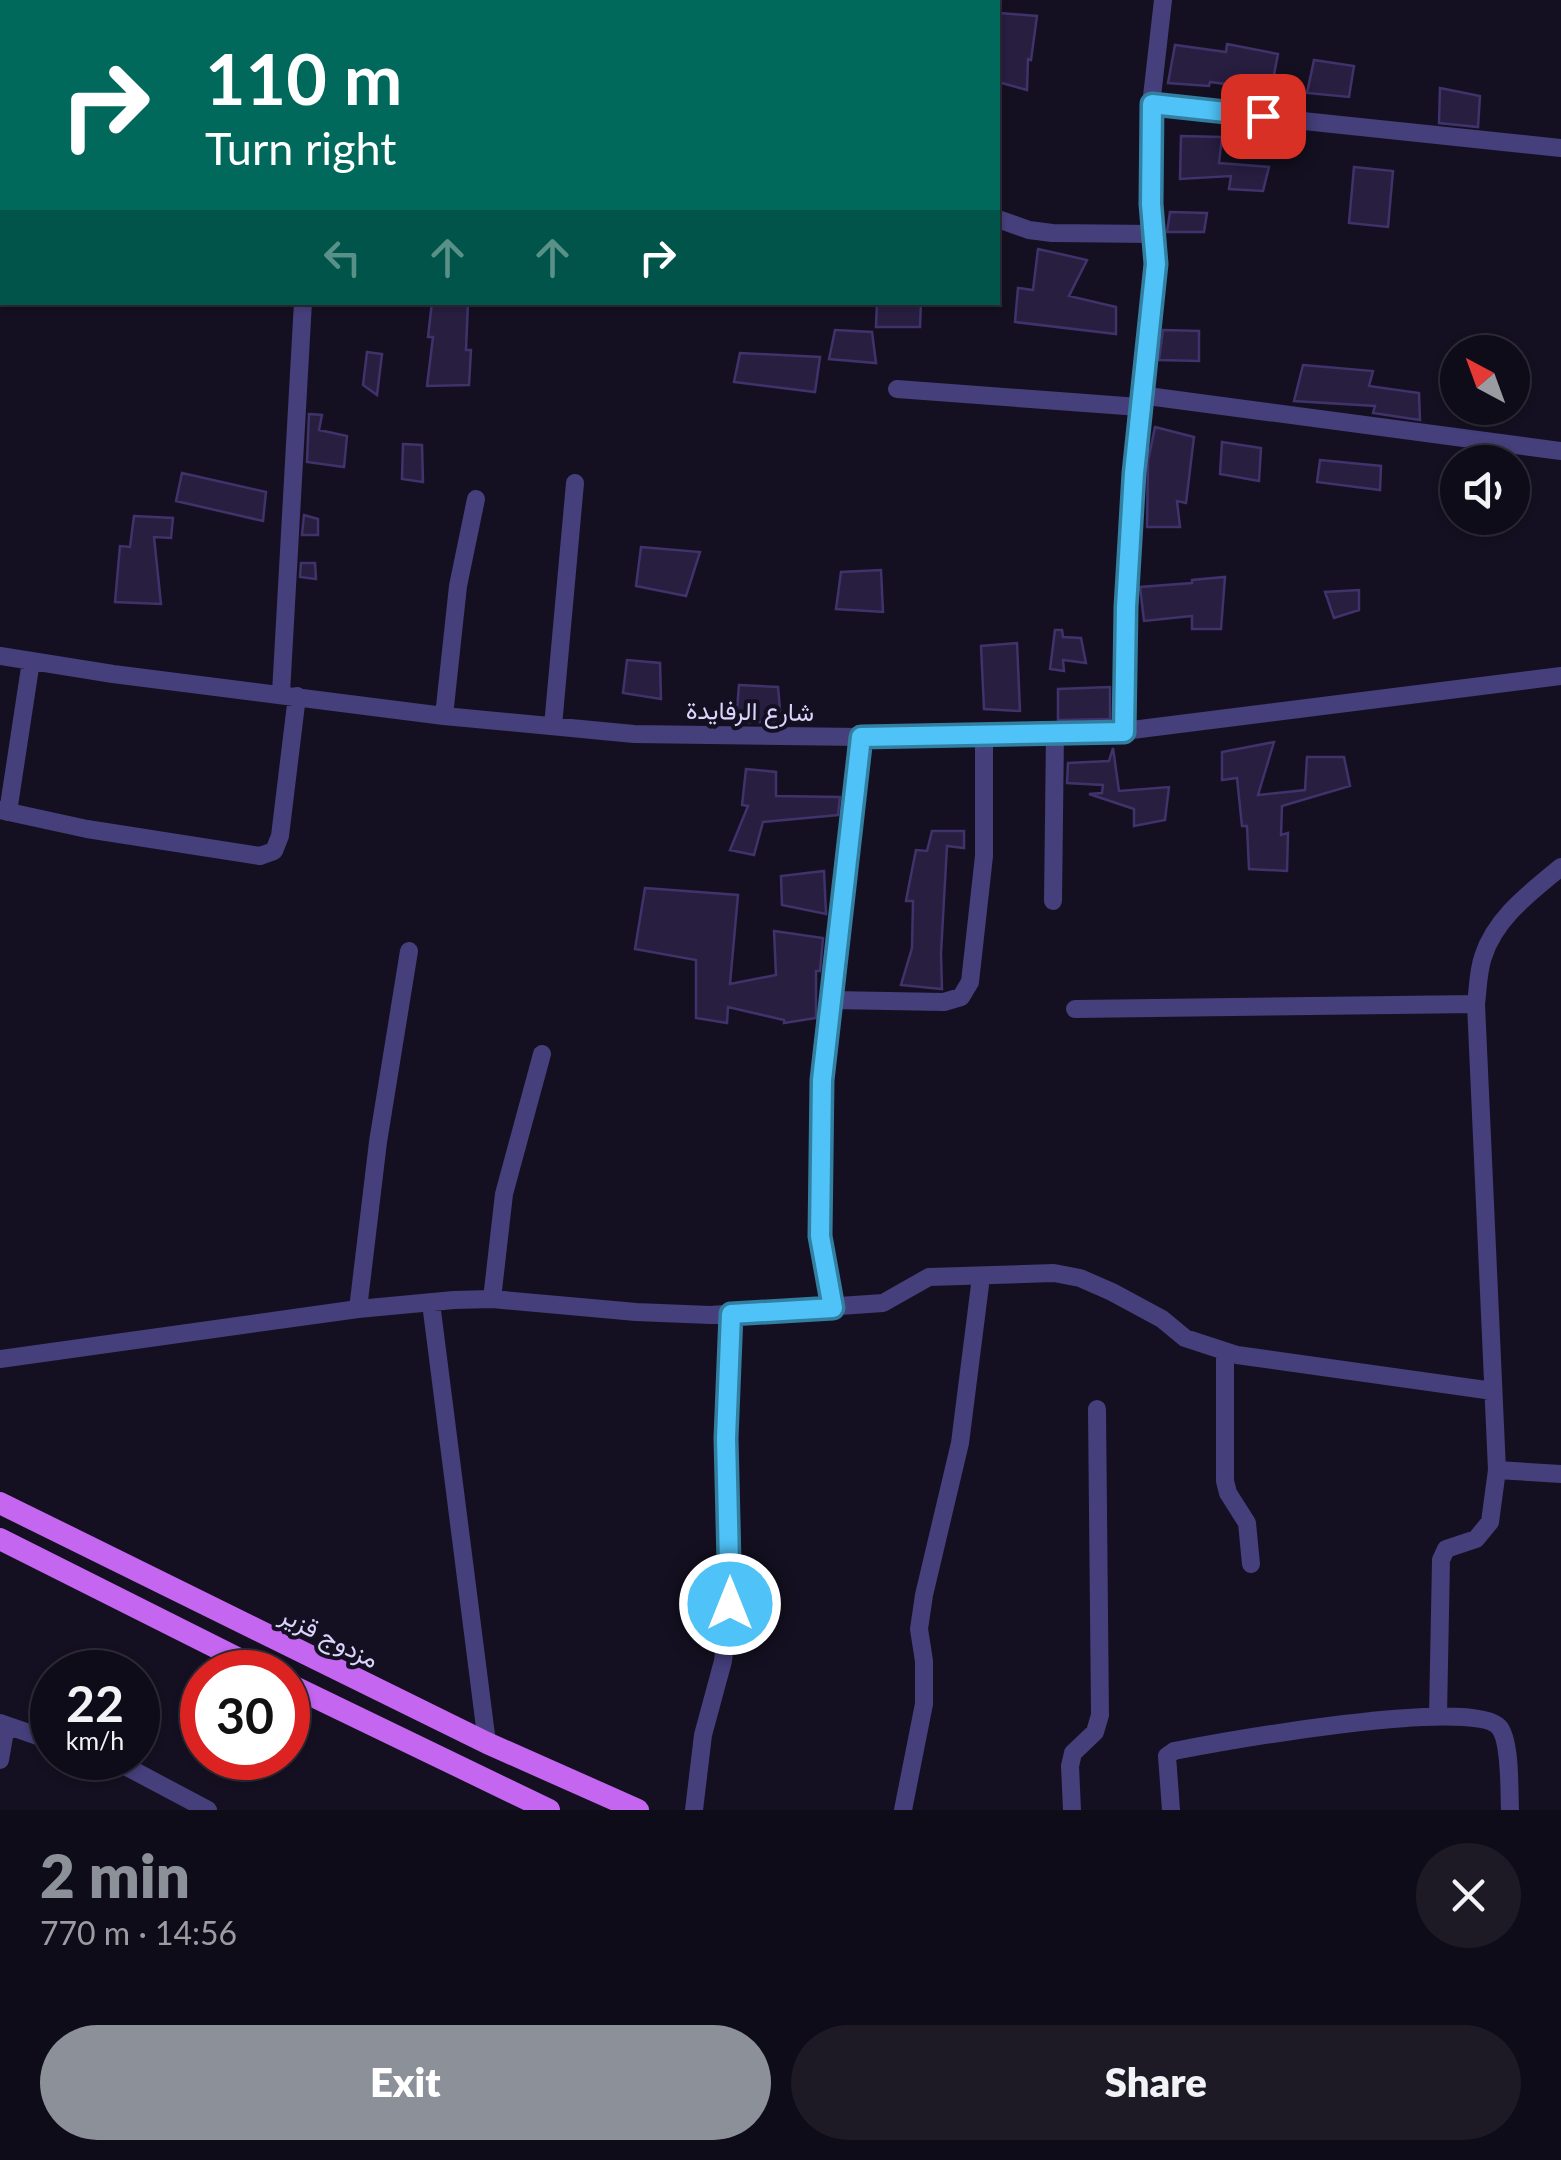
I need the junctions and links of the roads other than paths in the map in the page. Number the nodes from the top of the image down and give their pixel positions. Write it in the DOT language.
graph roads {
  1 [pos="1163,0"];
  2 [pos="1152,104"];
  3 [pos="1561,148"];
  4 [pos="1000,219"];
  5 [pos="1154,234"];
  6 [pos="303,305"];
  7 [pos="897,389"];
  8 [pos="1139,401"];
  9 [pos="1561,451"];
  10 [pos="575,483"];
  11 [pos="476,499"];
  12 [pos="0,656"];
  13 [pos="31,661"];
  14 [pos="1561,676"];
  15 [pos="289,695"];
  16 [pos="444,716"];
  17 [pos="553,726"];
  18 [pos="1124,732"];
  19 [pos="1055,734"];
  20 [pos="984,735"];
  21 [pos="861,737"];
  22 [pos="4,811"];
  23 [pos="1561,867"];
  24 [pos="1053,901"];
  25 [pos="409,951"];
  26 [pos="832,1000"];
  27 [pos="1476,1004"];
  28 [pos="1075,1008"];
  29 [pos="542,1054"];
  30 [pos="982,1277"];
  31 [pos="492,1299"];
  32 [pos="431,1303"];
  33 [pos="833,1308"];
  34 [pos="358,1309"];
  35 [pos="731,1314"];
  36 [pos="1225,1352"];
  37 [pos="0,1359"];
  38 [pos="1493,1391"];
  39 [pos="1097,1409"];
  40 [pos="1497,1470"];
  41 [pos="1561,1474"];
  42 [pos="0,1503"];
  43 [pos="0,1540"];
  44 [pos="1251,1564"];
  45 [pos="221,1650"];
  46 [pos="310,1695"];
  47 [pos="1438,1716"];
  48 [pos="3,1724"];
  49 [pos="30,1734"];
  50 [pos="487,1743"];
  51 [pos="0,1760"];
  52 [pos="151,1780"];
  53 [pos="521,1804"];
  54 [pos="208,1810"];
  55 [pos="550,1810"];
  56 [pos="638,1810"];
  57 [pos="694,1810"];
  58 [pos="902,1810"];
  59 [pos="1072,1810"];
  60 [pos="1171,1810"];
  61 [pos="1510,1810"];
  1 -- 2 [label="street"];
  2 -- 3 [label="street"];
  2 -- 5 [label="street"];
  4 -- 5 [label="street"];
  5 -- 8 [label="street"];
  6 -- 15 [label="street"];
  7 -- 8 [label="street"];
  8 -- 9 [label="street"];
  8 -- 18 [label="street"];
  10 -- 17 [label="street"];
  11 -- 16 [label="street"];
  12 -- 13 [label="street, شارع الرفايدة"];
  13 -- 15 [label="street, شارع الرفايدة"];
  13 -- 22 [label="street"];
  14 -- 18 [label="street, شارع الرفايدة"];
  15 -- 16 [label="street, شارع الرفايدة"];
  15 -- 22 [label="street"];
  16 -- 17 [label="street, شارع الرفايدة"];
  17 -- 21 [label="street, شارع الرفايدة"];
  18 -- 19 [label="street, شارع الرفايدة"];
  19 -- 20 [label="street, شارع الرفايدة"];
  19 -- 24 [label="street"];
  20 -- 21 [label="street, شارع الرفايدة"];
  20 -- 26 [label="street"];
  21 -- 26 [label="street"];
  23 -- 27 [label="street"];
  25 -- 34 [label="street"];
  26 -- 33 [label="street"];
  27 -- 28 [label="street"];
  27 -- 38 [label="street"];
  29 -- 31 [label="street"];
  30 -- 33 [label="street"];
  30 -- 36 [label="street"];
  30 -- 58 [label="street"];
  31 -- 32 [label="street"];
  31 -- 35 [label="street"];
  32 -- 34 [label="street"];
  32 -- 50 [label="street"];
  33 -- 35 [label="street"];
  34 -- 37 [label="street"];
  35 -- 57 [label="street"];
  36 -- 38 [label="street"];
  36 -- 44 [label="street"];
  38 -- 40 [label="street"];
  39 -- 59 [label="street"];
  40 -- 41 [label="street"];
  40 -- 47 [label="street"];
  42 -- 50 [label="main road, مزدوج قزير"];
  43 -- 45 [label="main road"];
  46 -- 53 [label="main road"];
  47 -- 60 [label="street"];
  47 -- 61 [label="street"];
  48 -- 49 [label="street"];
  48 -- 51 [label="street"];
  50 -- 56 [label="main road, مزدوج قزير"];
  52 -- 54 [label="street"];
  53 -- 55 [label="main road"];
}
